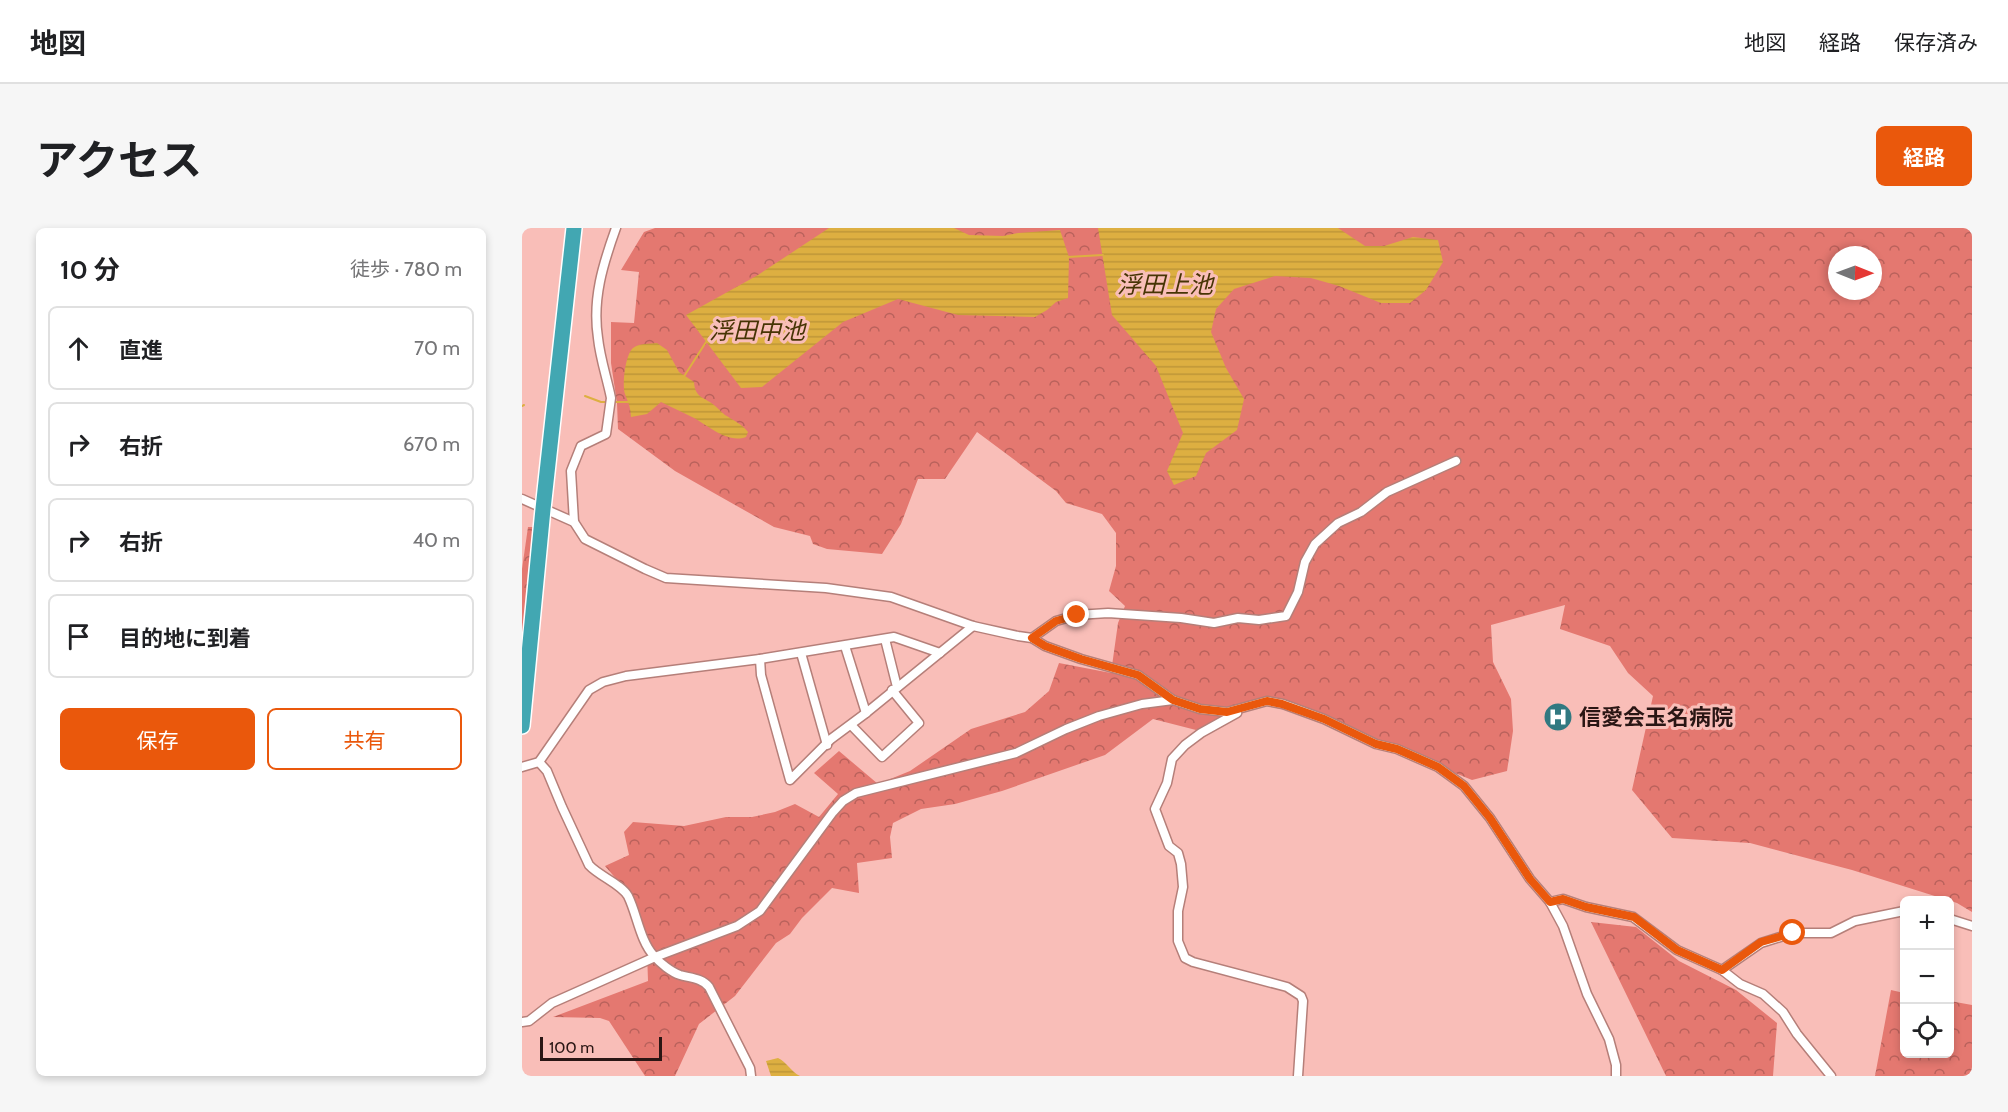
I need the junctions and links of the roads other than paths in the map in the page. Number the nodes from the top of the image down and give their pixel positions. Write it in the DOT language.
graph roads {
  1 [pos="574,228"];
  2 [pos="616,228"];
  3 [pos="1456,461"];
  4 [pos="522,499"];
  5 [pos="543,509"];
  6 [pos="574,522"];
  7 [pos="973,626"];
  8 [pos="1032,638"];
  9 [pos="885,639"];
  10 [pos="845,646"];
  11 [pos="801,653"];
  12 [pos="940,653"];
  13 [pos="760,659"];
  14 [pos="895,689"];
  15 [pos="1173,700"];
  16 [pos="1255,704"];
  17 [pos="866,713"];
  18 [pos="851,724"];
  19 [pos="522,726"];
  20 [pos="827,745"];
  21 [pos="539,762"];
  22 [pos="522,767"];
  23 [pos="1550,902"];
  24 [pos="1900,912"];
  25 [pos="1954,920"];
  26 [pos="1972,926"];
  27 [pos="655,957"];
  28 [pos="1722,970"];
  29 [pos="522,1022"];
  30 [pos="751,1076"];
  31 [pos="1298,1076"];
  32 [pos="1616,1076"];
  33 [pos="1831,1076"];
  1 -- 5 [label="highway"];
  2 -- 6 [label="street"];
  3 -- 8 [label="street"];
  4 -- 5 [label="street"];
  5 -- 6 [label="street"];
  5 -- 19 [label="highway"];
  6 -- 7 [label="street"];
  7 -- 8 [label="street"];
  7 -- 12 [label="street"];
  8 -- 15 [label="street"];
  9 -- 10 [label="street"];
  9 -- 12 [label="street"];
  9 -- 14 [label="street"];
  10 -- 11 [label="street"];
  10 -- 17 [label="street"];
  11 -- 13 [label="street"];
  11 -- 20 [label="street"];
  12 -- 14 [label="street"];
  13 -- 20 [label="street"];
  13 -- 21 [label="street"];
  14 -- 17 [label="street"];
  14 -- 18 [label="street"];
  15 -- 16 [label="street"];
  15 -- 27 [label="street"];
  16 -- 23 [label="street"];
  16 -- 31 [label="street"];
  17 -- 18 [label="street"];
  18 -- 20 [label="street"];
  21 -- 22 [label="street"];
  21 -- 27 [label="street"];
  23 -- 28 [label="street"];
  23 -- 32 [label="street"];
  24 -- 28 [label="street"];
  25 -- 26 [label="street"];
  27 -- 29 [label="street"];
  27 -- 30 [label="street"];
  28 -- 33 [label="street"];
}
